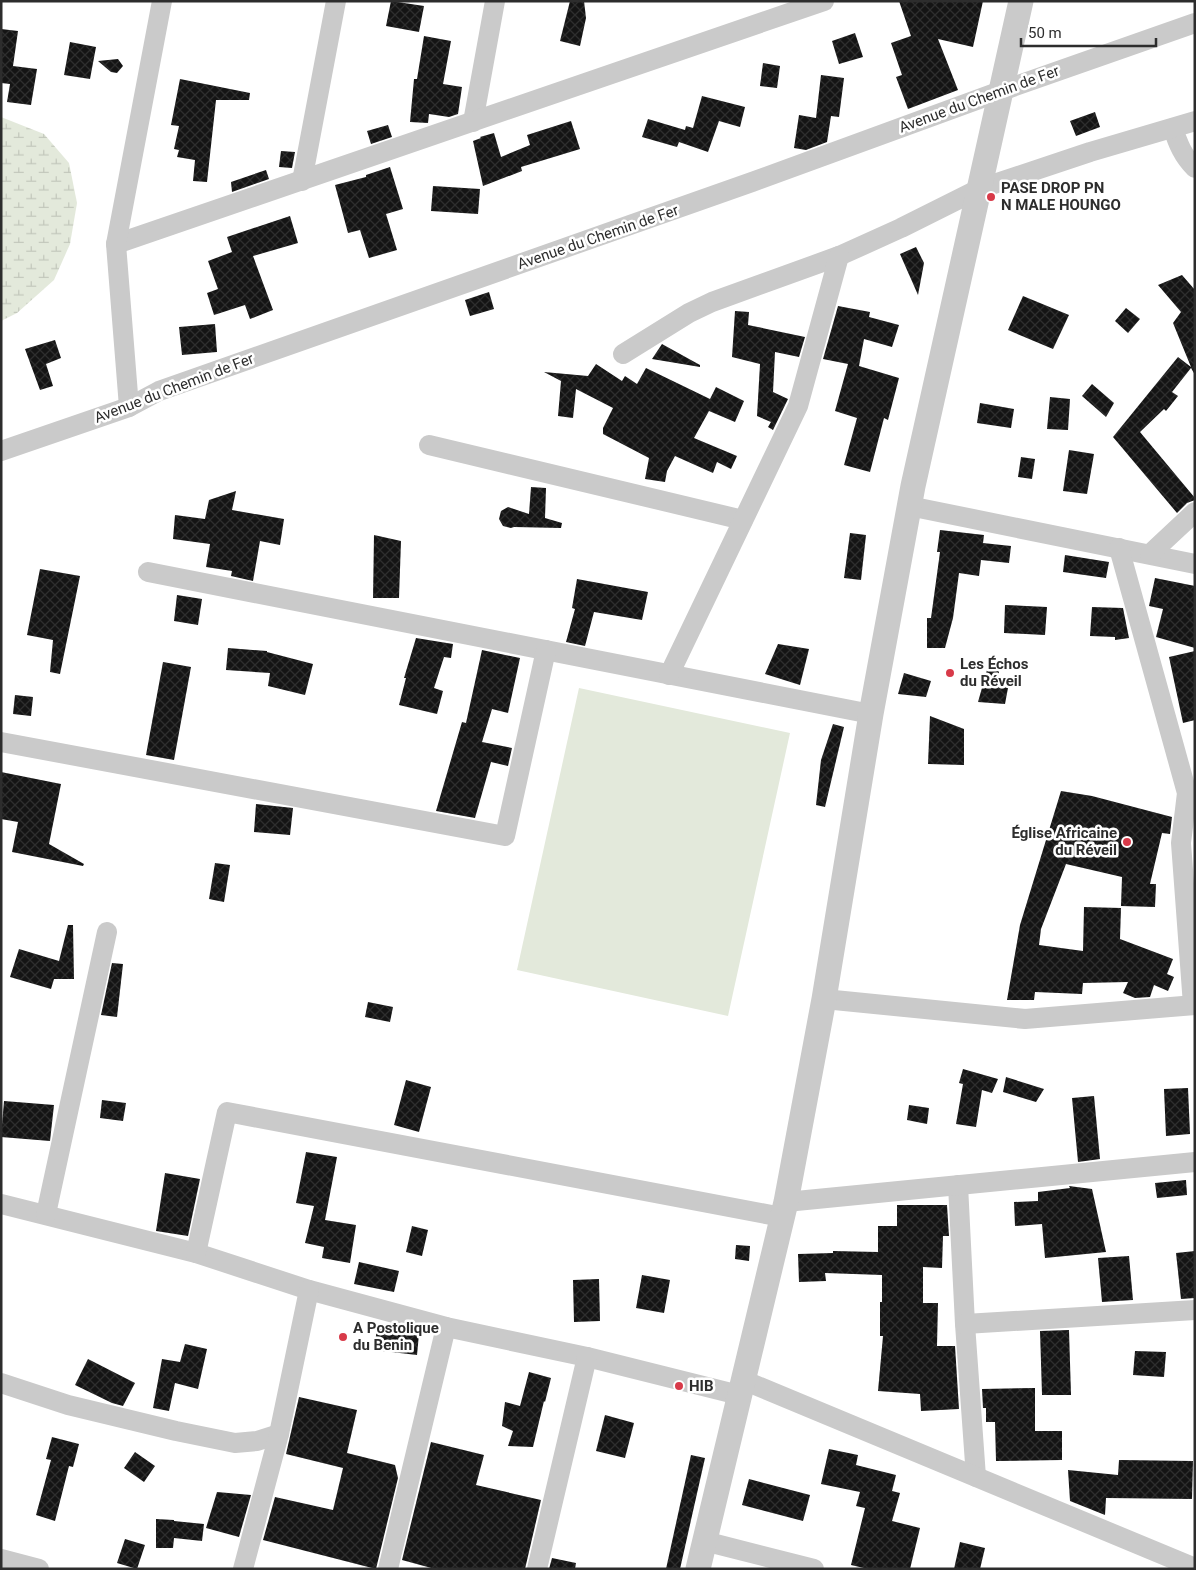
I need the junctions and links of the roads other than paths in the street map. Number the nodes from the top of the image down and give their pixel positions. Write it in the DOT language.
graph roads {
  1 [pos="162,1"];
  2 [pos="336,1"];
  3 [pos="495,1"];
  4 [pos="824,1"];
  5 [pos="1021,1"];
  6 [pos="1195,23"];
  7 [pos="1001,91"];
  8 [pos="1195,121"];
  9 [pos="473,122"];
  10 [pos="1173,128"];
  11 [pos="1195,168"];
  12 [pos="302,181"];
  13 [pos="979,189"];
  14 [pos="116,244"];
  15 [pos="839,256"];
  16 [pos="623,354"];
  17 [pos="130,407"];
  18 [pos="429,445"];
  19 [pos="1,451"];
  20 [pos="909,506"];
  21 [pos="1195,512"];
  22 [pos="743,520"];
  23 [pos="1119,548"];
  24 [pos="1150,554"];
  25 [pos="1195,564"];
  26 [pos="148,572"];
  27 [pos="546,650"];
  28 [pos="669,675"];
  29 [pos="871,714"];
  30 [pos="1,742"];
  31 [pos="107,932"];
  32 [pos="824,999"];
  33 [pos="1194,1005"];
  34 [pos="1195,1162"];
  35 [pos="958,1185"];
  36 [pos="1,1204"];
  37 [pos="784,1209"];
  38 [pos="46,1214"];
  39 [pos="196,1252"];
  40 [pos="309,1290"];
  41 [pos="1195,1310"];
  42 [pos="965,1324"];
  43 [pos="446,1327"];
  44 [pos="587,1358"];
  45 [pos="1,1383"];
  46 [pos="741,1388"];
  47 [pos="279,1434"];
  48 [pos="976,1477"];
  49 [pos="704,1542"];
  50 [pos="1,1559"];
  51 [pos="1195,1568"];
  52 [pos="39,1569"];
  53 [pos="244,1569"];
  54 [pos="388,1569"];
  55 [pos="538,1569"];
  56 [pos="698,1569"];
  57 [pos="814,1569"];
  1 -- 14 [label="street"];
  2 -- 12 [label="street"];
  3 -- 9 [label="street"];
  4 -- 9 [label="street"];
  5 -- 7 [label="street"];
  6 -- 7 [label="street, Avenue du Chemin de Fer"];
  7 -- 13 [label="street"];
  7 -- 17 [label="street, Avenue du Chemin de Fer"];
  8 -- 10 [label="street"];
  9 -- 12 [label="street"];
  10 -- 11 [label="street"];
  10 -- 13 [label="street"];
  12 -- 14 [label="street"];
  13 -- 15 [label="street"];
  13 -- 20 [label="street"];
  14 -- 17 [label="street"];
  15 -- 16 [label="street"];
  15 -- 22 [label="street"];
  17 -- 19 [label="street, Avenue du Chemin de Fer"];
  18 -- 22 [label="street"];
  20 -- 23 [label="street"];
  20 -- 29 [label="street"];
  21 -- 24 [label="street"];
  22 -- 28 [label="street"];
  23 -- 24 [label="street"];
  23 -- 33 [label="street"];
  24 -- 25 [label="street"];
  26 -- 27 [label="street"];
  27 -- 28 [label="street"];
  27 -- 30 [label="street"];
  28 -- 29 [label="street"];
  29 -- 32 [label="street"];
  31 -- 38 [label="street"];
  32 -- 33 [label="street"];
  32 -- 37 [label="street"];
  34 -- 35 [label="street"];
  35 -- 37 [label="street"];
  35 -- 42 [label="street"];
  36 -- 38 [label="street"];
  37 -- 39 [label="street"];
  37 -- 46 [label="street"];
  38 -- 39 [label="street"];
  39 -- 40 [label="street"];
  40 -- 43 [label="street"];
  40 -- 47 [label="street"];
  41 -- 42 [label="street"];
  42 -- 48 [label="street"];
  43 -- 44 [label="street"];
  43 -- 54 [label="street"];
  44 -- 46 [label="street"];
  44 -- 55 [label="street"];
  45 -- 47 [label="street"];
  46 -- 48 [label="street"];
  46 -- 49 [label="street"];
  47 -- 53 [label="street"];
  48 -- 51 [label="street"];
  49 -- 56 [label="street"];
  49 -- 57 [label="street"];
  50 -- 52 [label="street"];
}
